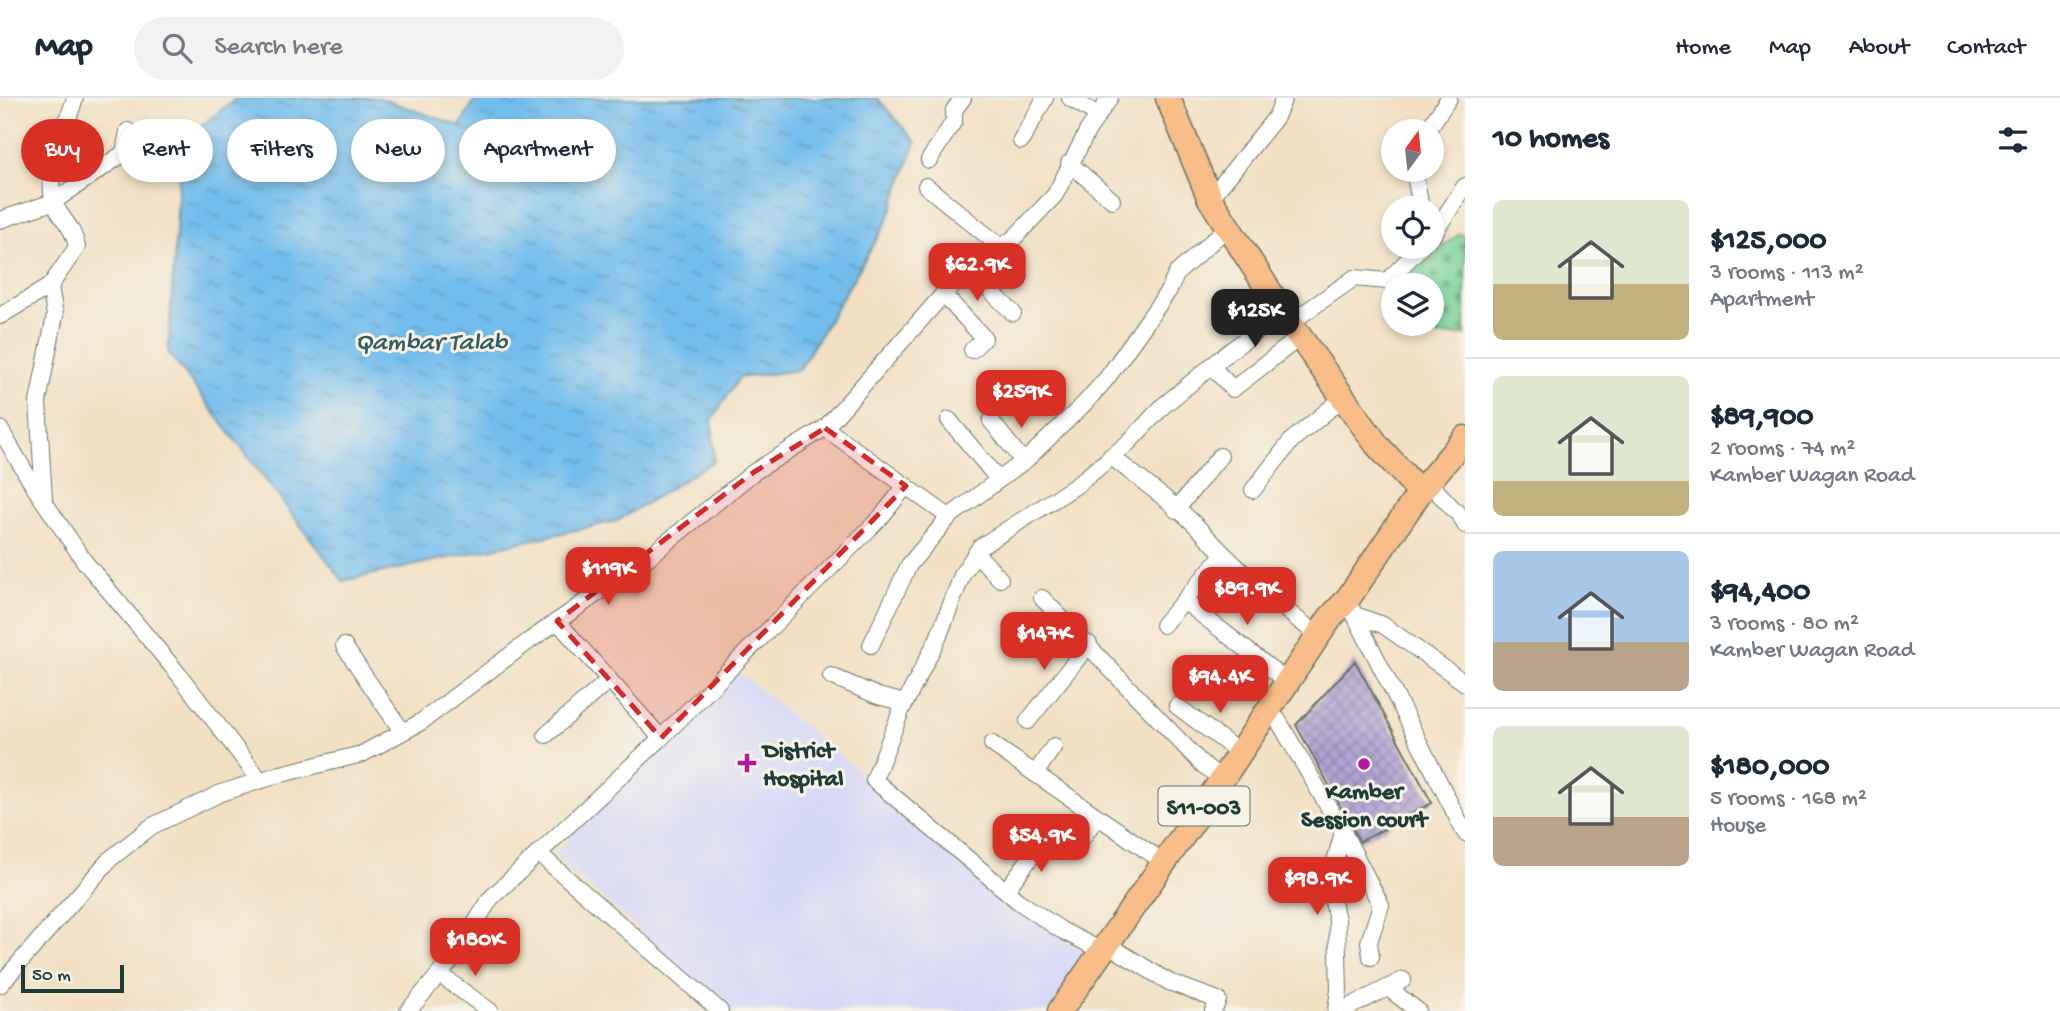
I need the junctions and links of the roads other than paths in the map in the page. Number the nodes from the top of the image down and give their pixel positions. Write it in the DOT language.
graph roads {
  1 [pos="75,98"];
  2 [pos="963,98"];
  3 [pos="1045,98"];
  4 [pos="1070,98"];
  5 [pos="1110,98"];
  6 [pos="1284,98"];
  7 [pos="1441,101"];
  8 [pos="1174,102"];
  9 [pos="1098,115"];
  10 [pos="1433,119"];
  11 [pos="1021,141"];
  12 [pos="118,157"];
  13 [pos="929,160"];
  14 [pos="1069,163"];
  15 [pos="926,186"];
  16 [pos="1465,186"];
  17 [pos="1210,199"];
  18 [pos="1112,200"];
  19 [pos="53,202"];
  20 [pos="1444,217"];
  21 [pos="0,220"];
  22 [pos="1229,226"];
  23 [pos="1002,248"];
  24 [pos="1409,259"];
  25 [pos="970,270"];
  26 [pos="50,286"];
  27 [pos="943,294"];
  28 [pos="1013,313"];
  29 [pos="0,316"];
  30 [pos="1291,324"];
  31 [pos="972,350"];
  32 [pos="1211,366"];
  33 [pos="1343,398"];
  34 [pos="949,420"];
  35 [pos="991,421"];
  36 [pos="825,428"];
  37 [pos="0,429"];
  38 [pos="1465,438"];
  39 [pos="1111,456"];
  40 [pos="1220,456"];
  41 [pos="1023,461"];
  42 [pos="998,479"];
  43 [pos="906,485"];
  44 [pos="1424,487"];
  45 [pos="1253,491"];
  46 [pos="44,502"];
  47 [pos="1176,510"];
  48 [pos="949,517"];
  49 [pos="1465,524"];
  50 [pos="976,553"];
  51 [pos="1222,556"];
  52 [pos="1000,579"];
  53 [pos="1042,598"];
  54 [pos="1184,601"];
  55 [pos="1352,608"];
  56 [pos="557,621"];
  57 [pos="1163,625"];
  58 [pos="1319,636"];
  59 [pos="1089,644"];
  60 [pos="871,645"];
  61 [pos="344,646"];
  62 [pos="831,676"];
  63 [pos="610,680"];
  64 [pos="1288,682"];
  65 [pos="1465,682"];
  66 [pos="905,703"];
  67 [pos="1177,706"];
  68 [pos="1278,720"];
  69 [pos="1028,722"];
  70 [pos="402,732"];
  71 [pos="546,736"];
  72 [pos="660,738"];
  73 [pos="992,744"];
  74 [pos="1054,746"];
  75 [pos="1240,753"];
  76 [pos="1035,774"];
  77 [pos="1223,779"];
  78 [pos="260,780"];
  79 [pos="1097,817"];
  80 [pos="1343,832"];
  81 [pos="1465,834"];
  82 [pos="538,853"];
  83 [pos="1165,863"];
  84 [pos="1006,890"];
  85 [pos="1110,951"];
  86 [pos="1371,957"];
  87 [pos="439,974"];
  88 [pos="0,985"];
  89 [pos="1344,1007"];
  90 [pos="408,1011"];
  91 [pos="490,1011"];
  92 [pos="720,1011"];
  93 [pos="1060,1011"];
  94 [pos="1076,1011"];
  95 [pos="1213,1011"];
  96 [pos="1418,1011"];
  1 -- 19 [label="street"];
  2 -- 13 [label="street"];
  3 -- 11 [label="street"];
  4 -- 9 [label="street"];
  5 -- 9 [label="street"];
  6 -- 17 [label="street"];
  7 -- 10 [label="street"];
  8 -- 17 [label="main road"];
  9 -- 14 [label="street"];
  12 -- 19 [label="street"];
  14 -- 18 [label="street"];
  14 -- 23 [label="street"];
  15 -- 23 [label="street"];
  16 -- 20 [label="street"];
  17 -- 22 [label="main road"];
  19 -- 21 [label="street"];
  19 -- 26 [label="street"];
  22 -- 30 [label="main road"];
  22 -- 41 [label="street"];
  23 -- 25 [label="street"];
  24 -- 30 [label="street"];
  25 -- 27 [label="street"];
  25 -- 28 [label="street"];
  26 -- 29 [label="street"];
  26 -- 46 [label="street"];
  27 -- 31 [label="street"];
  27 -- 36 [label="street"];
  30 -- 32 [label="street"];
  30 -- 32 [label="street"];
  30 -- 33 [label="main road"];
  32 -- 39 [label="street"];
  33 -- 44 [label="main road"];
  33 -- 45 [label="street"];
  34 -- 42 [label="street"];
  35 -- 41 [label="street"];
  36 -- 43 [label="street"];
  36 -- 56 [label="street"];
  37 -- 46 [label="street"];
  38 -- 44 [label="main road, S11-003"];
  39 -- 47 [label="street"];
  39 -- 50 [label="street"];
  40 -- 47 [label="street"];
  41 -- 42 [label="street"];
  42 -- 48 [label="street"];
  43 -- 48 [label="street"];
  43 -- 72 [label="street"];
  44 -- 49 [label="street"];
  44 -- 55 [label="main road, S11-003"];
  46 -- 78 [label="street"];
  47 -- 51 [label="street"];
  48 -- 60 [label="street"];
  50 -- 52 [label="street"];
  50 -- 66 [label="street"];
  51 -- 54 [label="street"];
  51 -- 58 [label="street"];
  53 -- 59 [label="street"];
  54 -- 57 [label="street"];
  54 -- 64 [label="street"];
  55 -- 58 [label="main road, S11-003"];
  55 -- 65 [label="street"];
  55 -- 68 [label="main road, S11-003"];
  55 -- 81 [label="street"];
  56 -- 63 [label="street"];
  56 -- 70 [label="street"];
  58 -- 64 [label="main road, S11-003"];
  59 -- 69 [label="street"];
  59 -- 77 [label="street"];
  61 -- 70 [label="street"];
  62 -- 66 [label="street"];
  63 -- 71 [label="street"];
  63 -- 72 [label="street"];
  64 -- 75 [label="main road, S11-003"];
  66 -- 84 [label="street"];
  67 -- 75 [label="street"];
  68 -- 80 [label="street"];
  68 -- 85 [label="main road, S11-003"];
  70 -- 78 [label="street"];
  72 -- 82 [label="street"];
  73 -- 76 [label="street"];
  74 -- 76 [label="street"];
  75 -- 77 [label="main road, S11-003"];
  76 -- 79 [label="street"];
  77 -- 83 [label="main road, S11-003"];
  78 -- 88 [label="street"];
  79 -- 83 [label="street"];
  79 -- 84 [label="street"];
  80 -- 86 [label="street"];
  80 -- 89 [label="street"];
  82 -- 87 [label="street"];
  82 -- 92 [label="street"];
  83 -- 85 [label="main road, S11-003"];
  84 -- 85 [label="street"];
  85 -- 93 [label="main road, S11-003"];
  85 -- 94 [label="main road, S11-003"];
  85 -- 95 [label="street"];
  87 -- 90 [label="street"];
  87 -- 91 [label="street"];
  89 -- 96 [label="street"];
}
